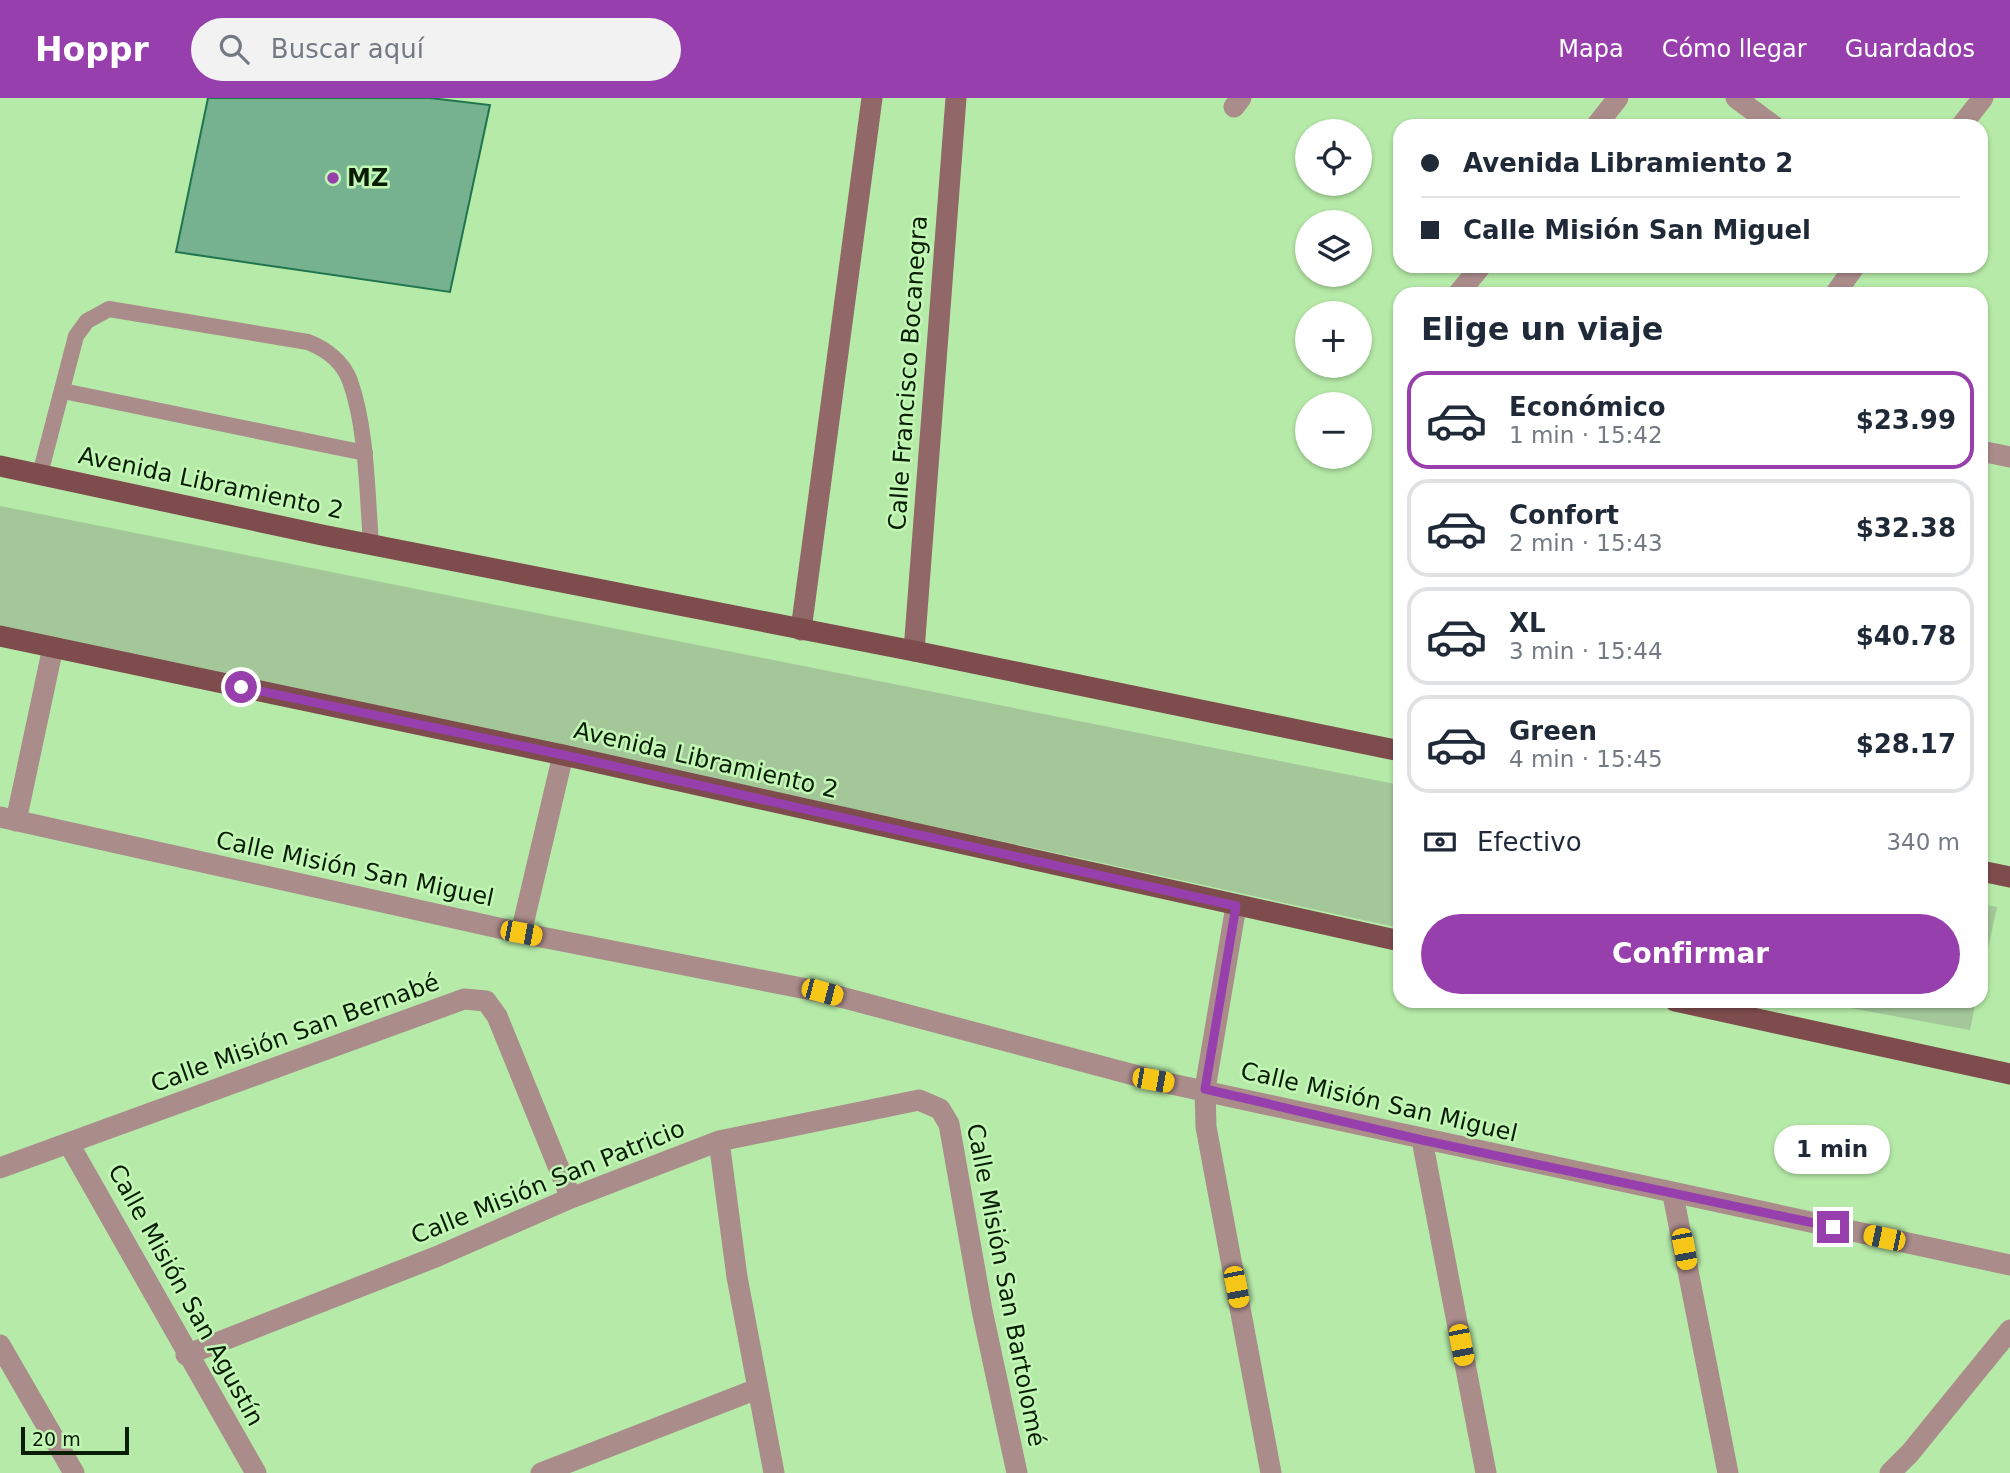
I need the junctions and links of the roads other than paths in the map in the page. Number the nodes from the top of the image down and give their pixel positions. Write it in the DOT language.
graph roads {
  1 [pos="872,98"];
  2 [pos="956,98"];
  3 [pos="1618,98"];
  4 [pos="1736,98"];
  5 [pos="1983,98"];
  6 [pos="1602,119"];
  7 [pos="1764,119"];
  8 [pos="1966,119"];
  9 [pos="1475,273"];
  10 [pos="1464,287"];
  11 [pos="63,391"];
  12 [pos="1988,452"];
  13 [pos="365,453"];
  14 [pos="2010,457"];
  15 [pos="0,466"];
  16 [pos="40,474"];
  17 [pos="371,543"];
  18 [pos="801,630"];
  19 [pos="0,636"];
  20 [pos="53,647"];
  21 [pos="914,651"];
  22 [pos="1393,750"];
  23 [pos="564,755"];
  24 [pos="8,819"];
  25 [pos="1988,872"];
  26 [pos="2010,877"];
  27 [pos="1236,906"];
  28 [pos="521,933"];
  29 [pos="1393,940"];
  30 [pos="1707,1008"];
  31 [pos="2010,1074"];
  32 [pos="1205,1089"];
  33 [pos="940,1109"];
  34 [pos="1422,1140"];
  35 [pos="719,1141"];
  36 [pos="69,1144"];
  37 [pos="0,1168"];
  38 [pos="1673,1195"];
  39 [pos="571,1198"];
  40 [pos="2010,1265"];
  41 [pos="2010,1330"];
  42 [pos="0,1345"];
  43 [pos="186,1355"];
  44 [pos="757,1389"];
  45 [pos="74,1473"];
  46 [pos="256,1473"];
  47 [pos="541,1473"];
  48 [pos="774,1473"];
  49 [pos="1017,1473"];
  50 [pos="1271,1473"];
  51 [pos="1486,1473"];
  52 [pos="1728,1473"];
  53 [pos="1890,1473"];
  1 -- 18 [label="street"];
  2 -- 21 [label="street, Calle Francisco Bocanegra"];
  3 -- 6 [label="street"];
  4 -- 7 [label="street"];
  5 -- 8 [label="street"];
  9 -- 10 [label="street"];
  11 -- 13 [label="lane"];
  11 -- 13 [label="lane"];
  11 -- 16 [label="lane"];
  12 -- 14 [label="street"];
  13 -- 17 [label="lane"];
  15 -- 16 [label="main road, Avenida Libramiento 2"];
  16 -- 17 [label="main road, Avenida Libramiento 2"];
  17 -- 18 [label="main road, Avenida Libramiento 2"];
  18 -- 21 [label="main road, Avenida Libramiento 2"];
  19 -- 20 [label="main road, Avenida Libramiento 2"];
  20 -- 23 [label="main road, Avenida Libramiento 2"];
  20 -- 24 [label="street"];
  21 -- 22 [label="main road, Avenida Libramiento 2"];
  23 -- 27 [label="main road, Avenida Libramiento 2"];
  23 -- 28 [label="street"];
  24 -- 28 [label="street, Calle Misión San Miguel"];
  25 -- 26 [label="main road"];
  27 -- 29 [label="main road, Avenida Libramiento 2"];
  27 -- 32 [label="street"];
  28 -- 32 [label="street, Calle Misión San Miguel"];
  30 -- 31 [label="main road"];
  32 -- 34 [label="street, Calle Misión San Miguel"];
  32 -- 50 [label="street"];
  33 -- 35 [label="street, Calle Misión San Patricio"];
  33 -- 49 [label="street, Calle Misión San Bartolomé"];
  34 -- 38 [label="street, Calle Misión San Miguel"];
  34 -- 51 [label="street"];
  35 -- 39 [label="street, Calle Misión San Patricio"];
  35 -- 44 [label="street"];
  36 -- 37 [label="street, Calle Misión San Bernabé"];
  36 -- 39 [label="street, Calle Misión San Bernabé"];
  36 -- 43 [label="street, Calle Misión San Agustín"];
  38 -- 40 [label="street, Calle Misión San Miguel"];
  38 -- 52 [label="street"];
  39 -- 43 [label="street, Calle Misión San Patricio"];
  41 -- 53 [label="street"];
  42 -- 45 [label="street"];
  43 -- 46 [label="street, Calle Misión San Agustín"];
  44 -- 47 [label="street"];
  44 -- 48 [label="street"];
}
